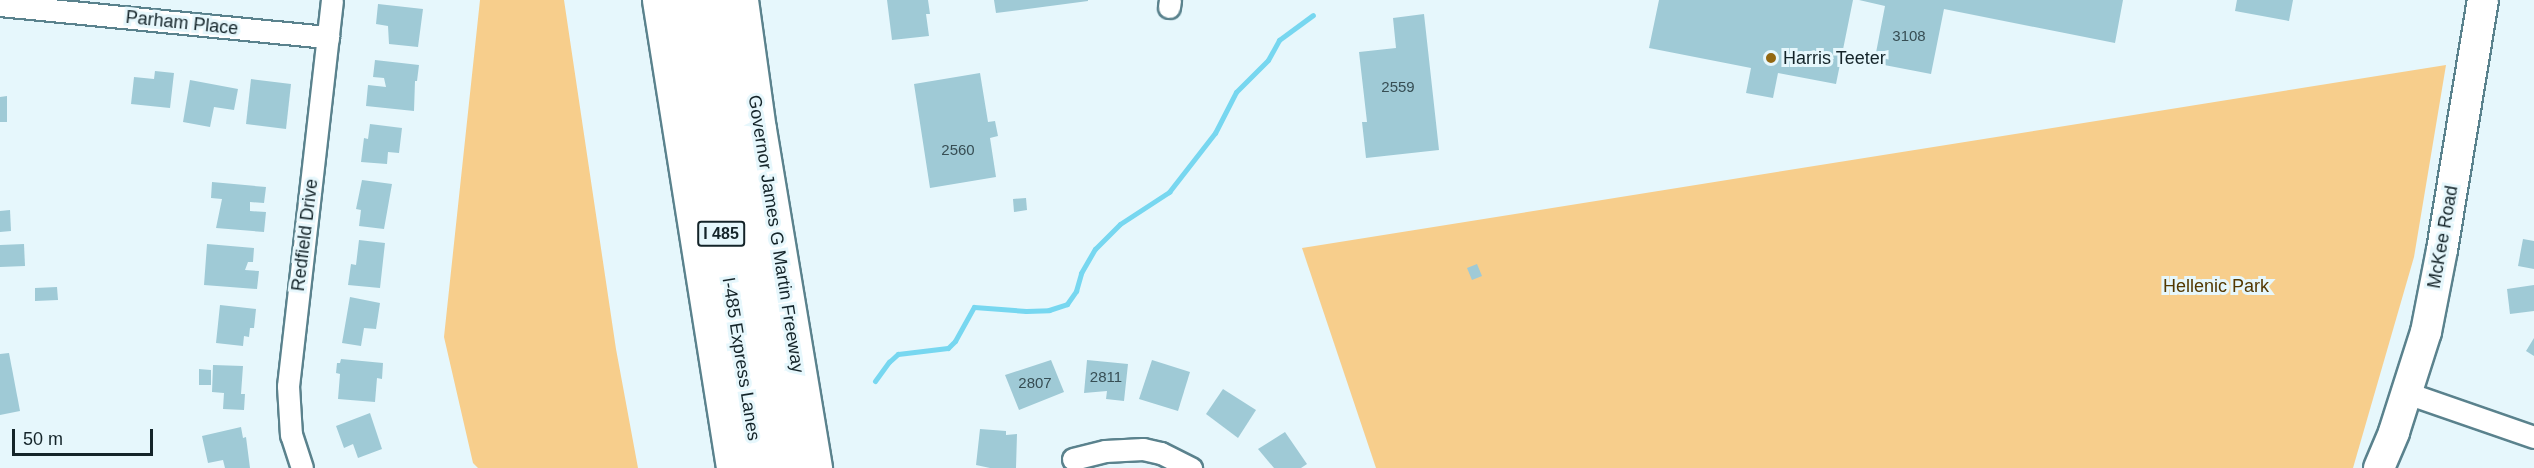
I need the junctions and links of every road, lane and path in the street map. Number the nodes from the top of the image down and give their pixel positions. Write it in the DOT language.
graph roads {
  1 [pos="332,0"];
  2 [pos="659,0"];
  3 [pos="686,0"];
  4 [pos="714,0"];
  5 [pos="741,0"];
  6 [pos="2483,0"];
  7 [pos="0,5"];
  8 [pos="328,37"];
  9 [pos="2407,393"];
  10 [pos="2534,437"];
  11 [pos="1073,459"];
  12 [pos="303,468"];
  13 [pos="733,468"];
  14 [pos="760,468"];
  15 [pos="786,468"];
  16 [pos="815,468"];
  17 [pos="1191,468"];
  18 [pos="2379,468"];
  1 -- 8 [label="street, Redfield Drive"];
  2 -- 13 [label="highway, I 485"];
  3 -- 14 [label="highway, I-485 Express Lanes / I 485"];
  4 -- 15 [label="highway, I-485 Express Lanes / I 485"];
  5 -- 16 [label="highway, Governor James G Martin Freeway"];
  6 -- 9 [label="main road, McKee Road"];
  7 -- 8 [label="street, Parham Place"];
  8 -- 12 [label="street, Redfield Drive"];
  9 -- 10 [label="street"];
  9 -- 18 [label="main road, McKee Road"];
  11 -- 17 [label="street"];
}
